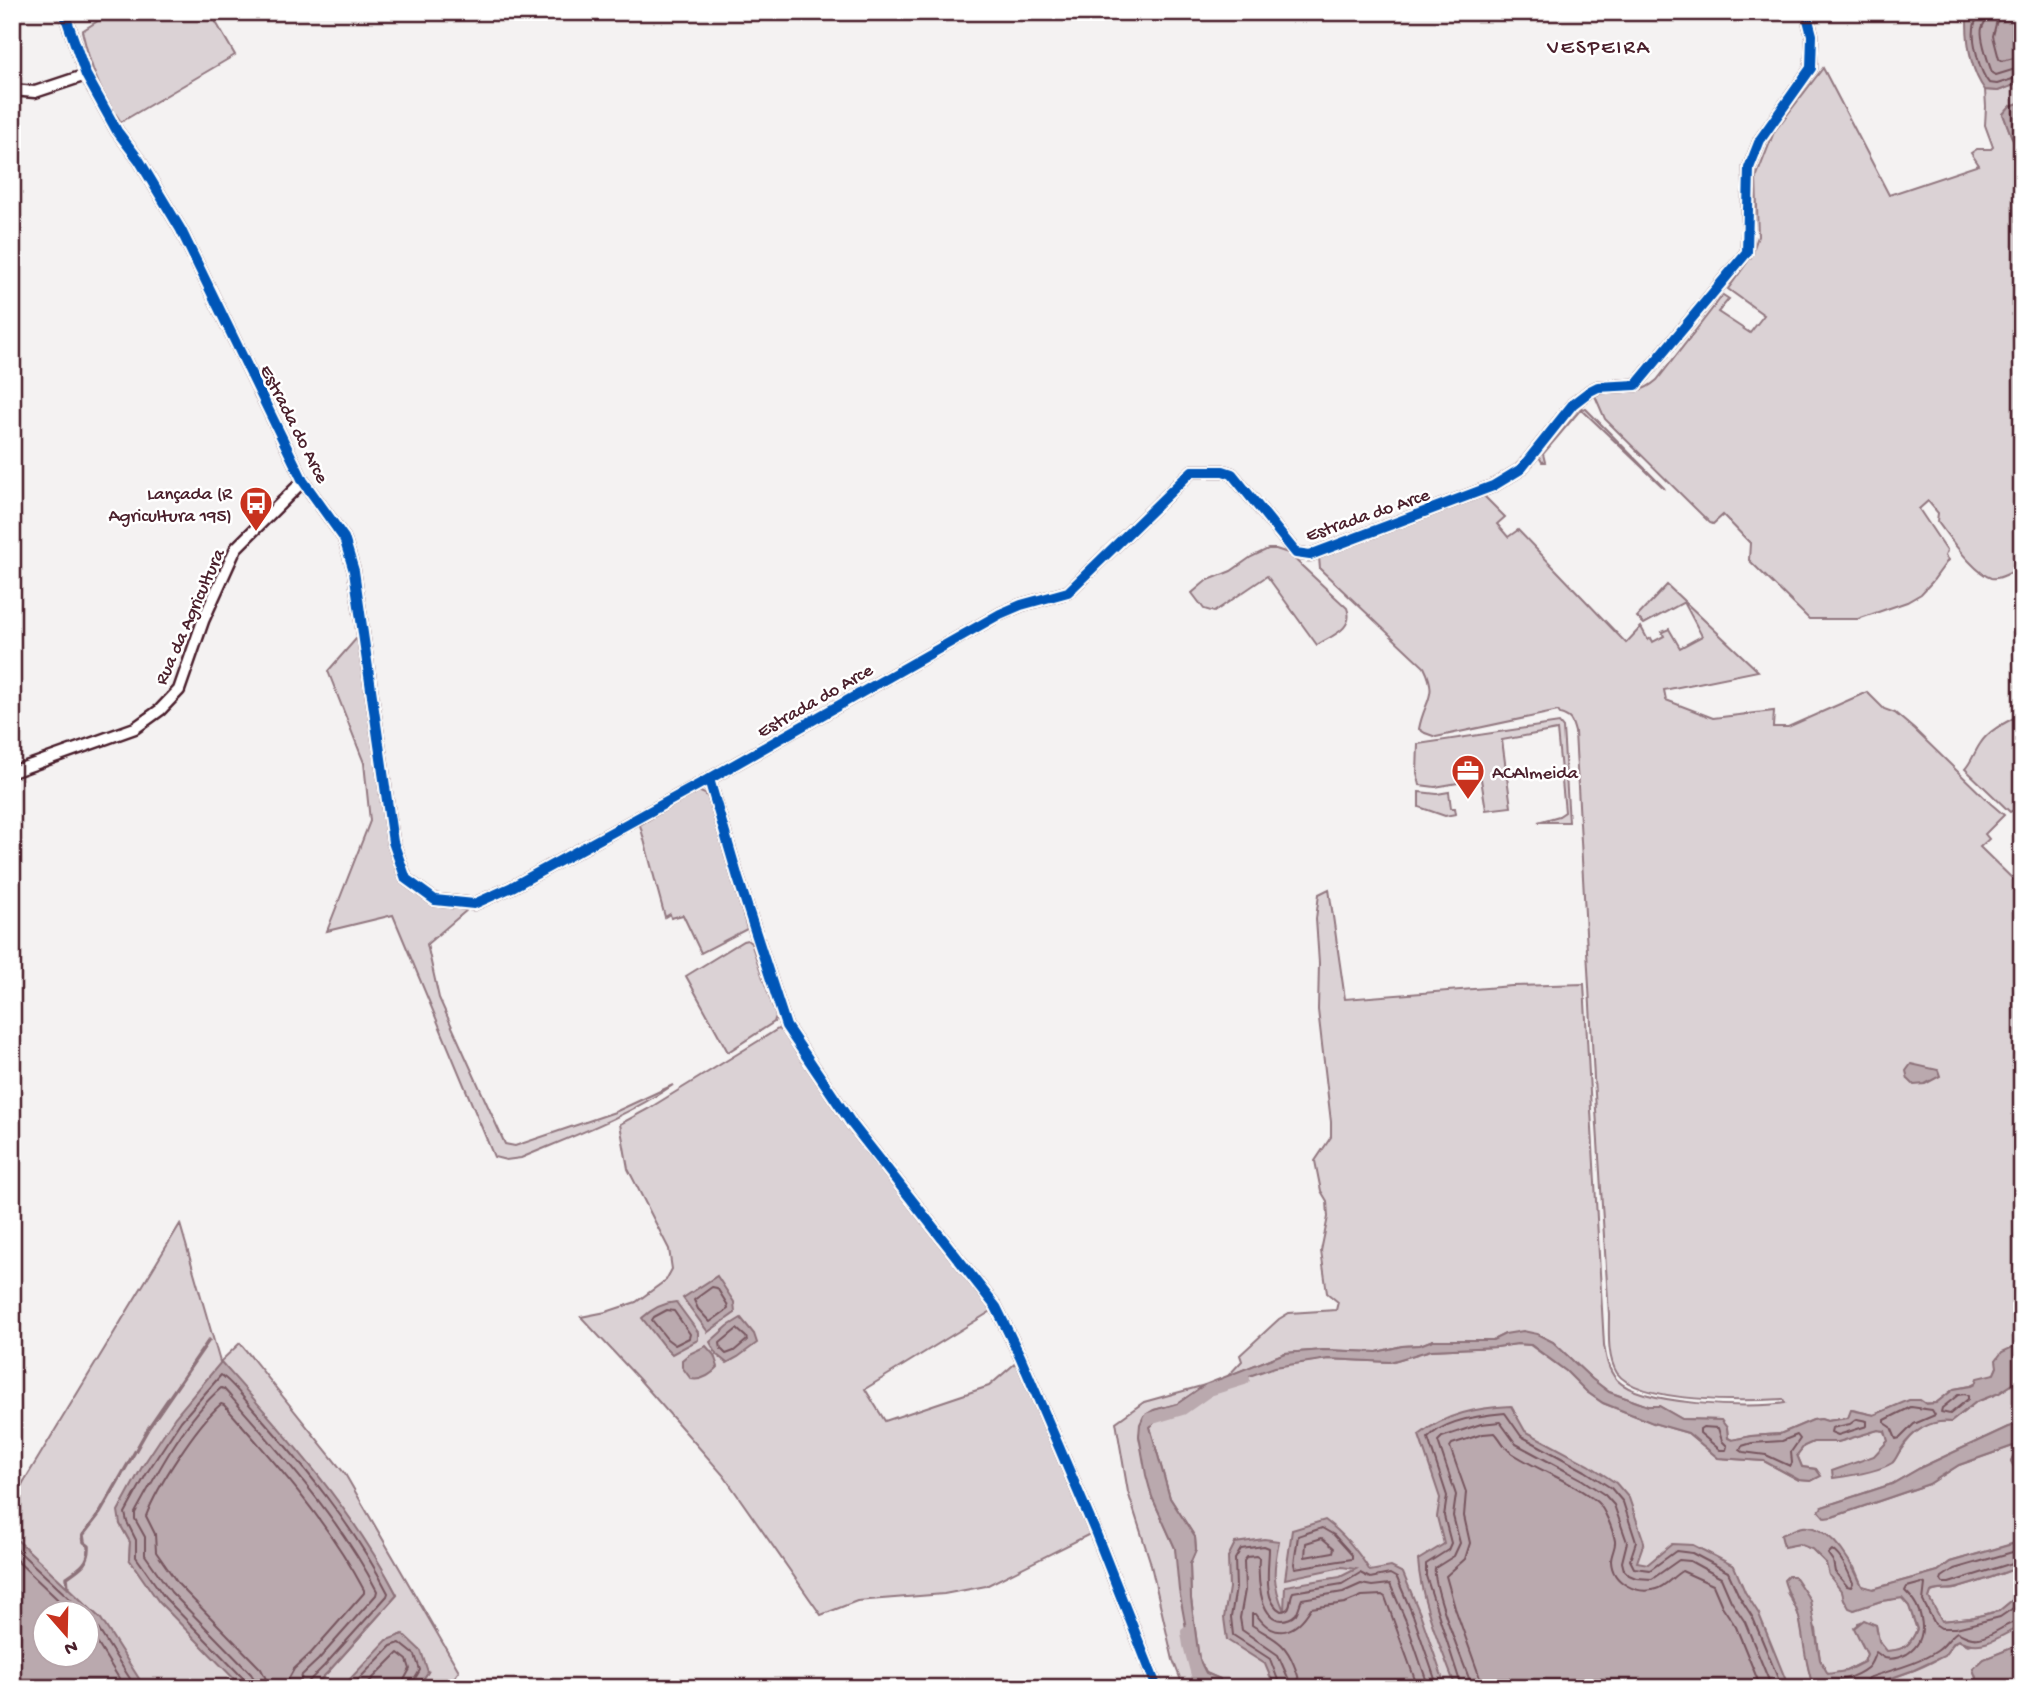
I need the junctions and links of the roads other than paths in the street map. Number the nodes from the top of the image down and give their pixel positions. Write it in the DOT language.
graph roads {
  1 [pos="64,12"];
  2 [pos="1806,12"];
  3 [pos="86,75"];
  4 [pos="12,90"];
  5 [pos="303,481"];
  6 [pos="12,772"];
  7 [pos="709,779"];
  8 [pos="1157,1688"];
  1 -- 3 [label="street, Estrada do Arce"];
  2 -- 7 [label="street, Estrada do Arce"];
  3 -- 4 [label="street"];
  3 -- 5 [label="street, Estrada do Arce"];
  5 -- 6 [label="street, Rua da Agricultura"];
  5 -- 7 [label="street, Estrada do Arce"];
  7 -- 8 [label="street"];
}
